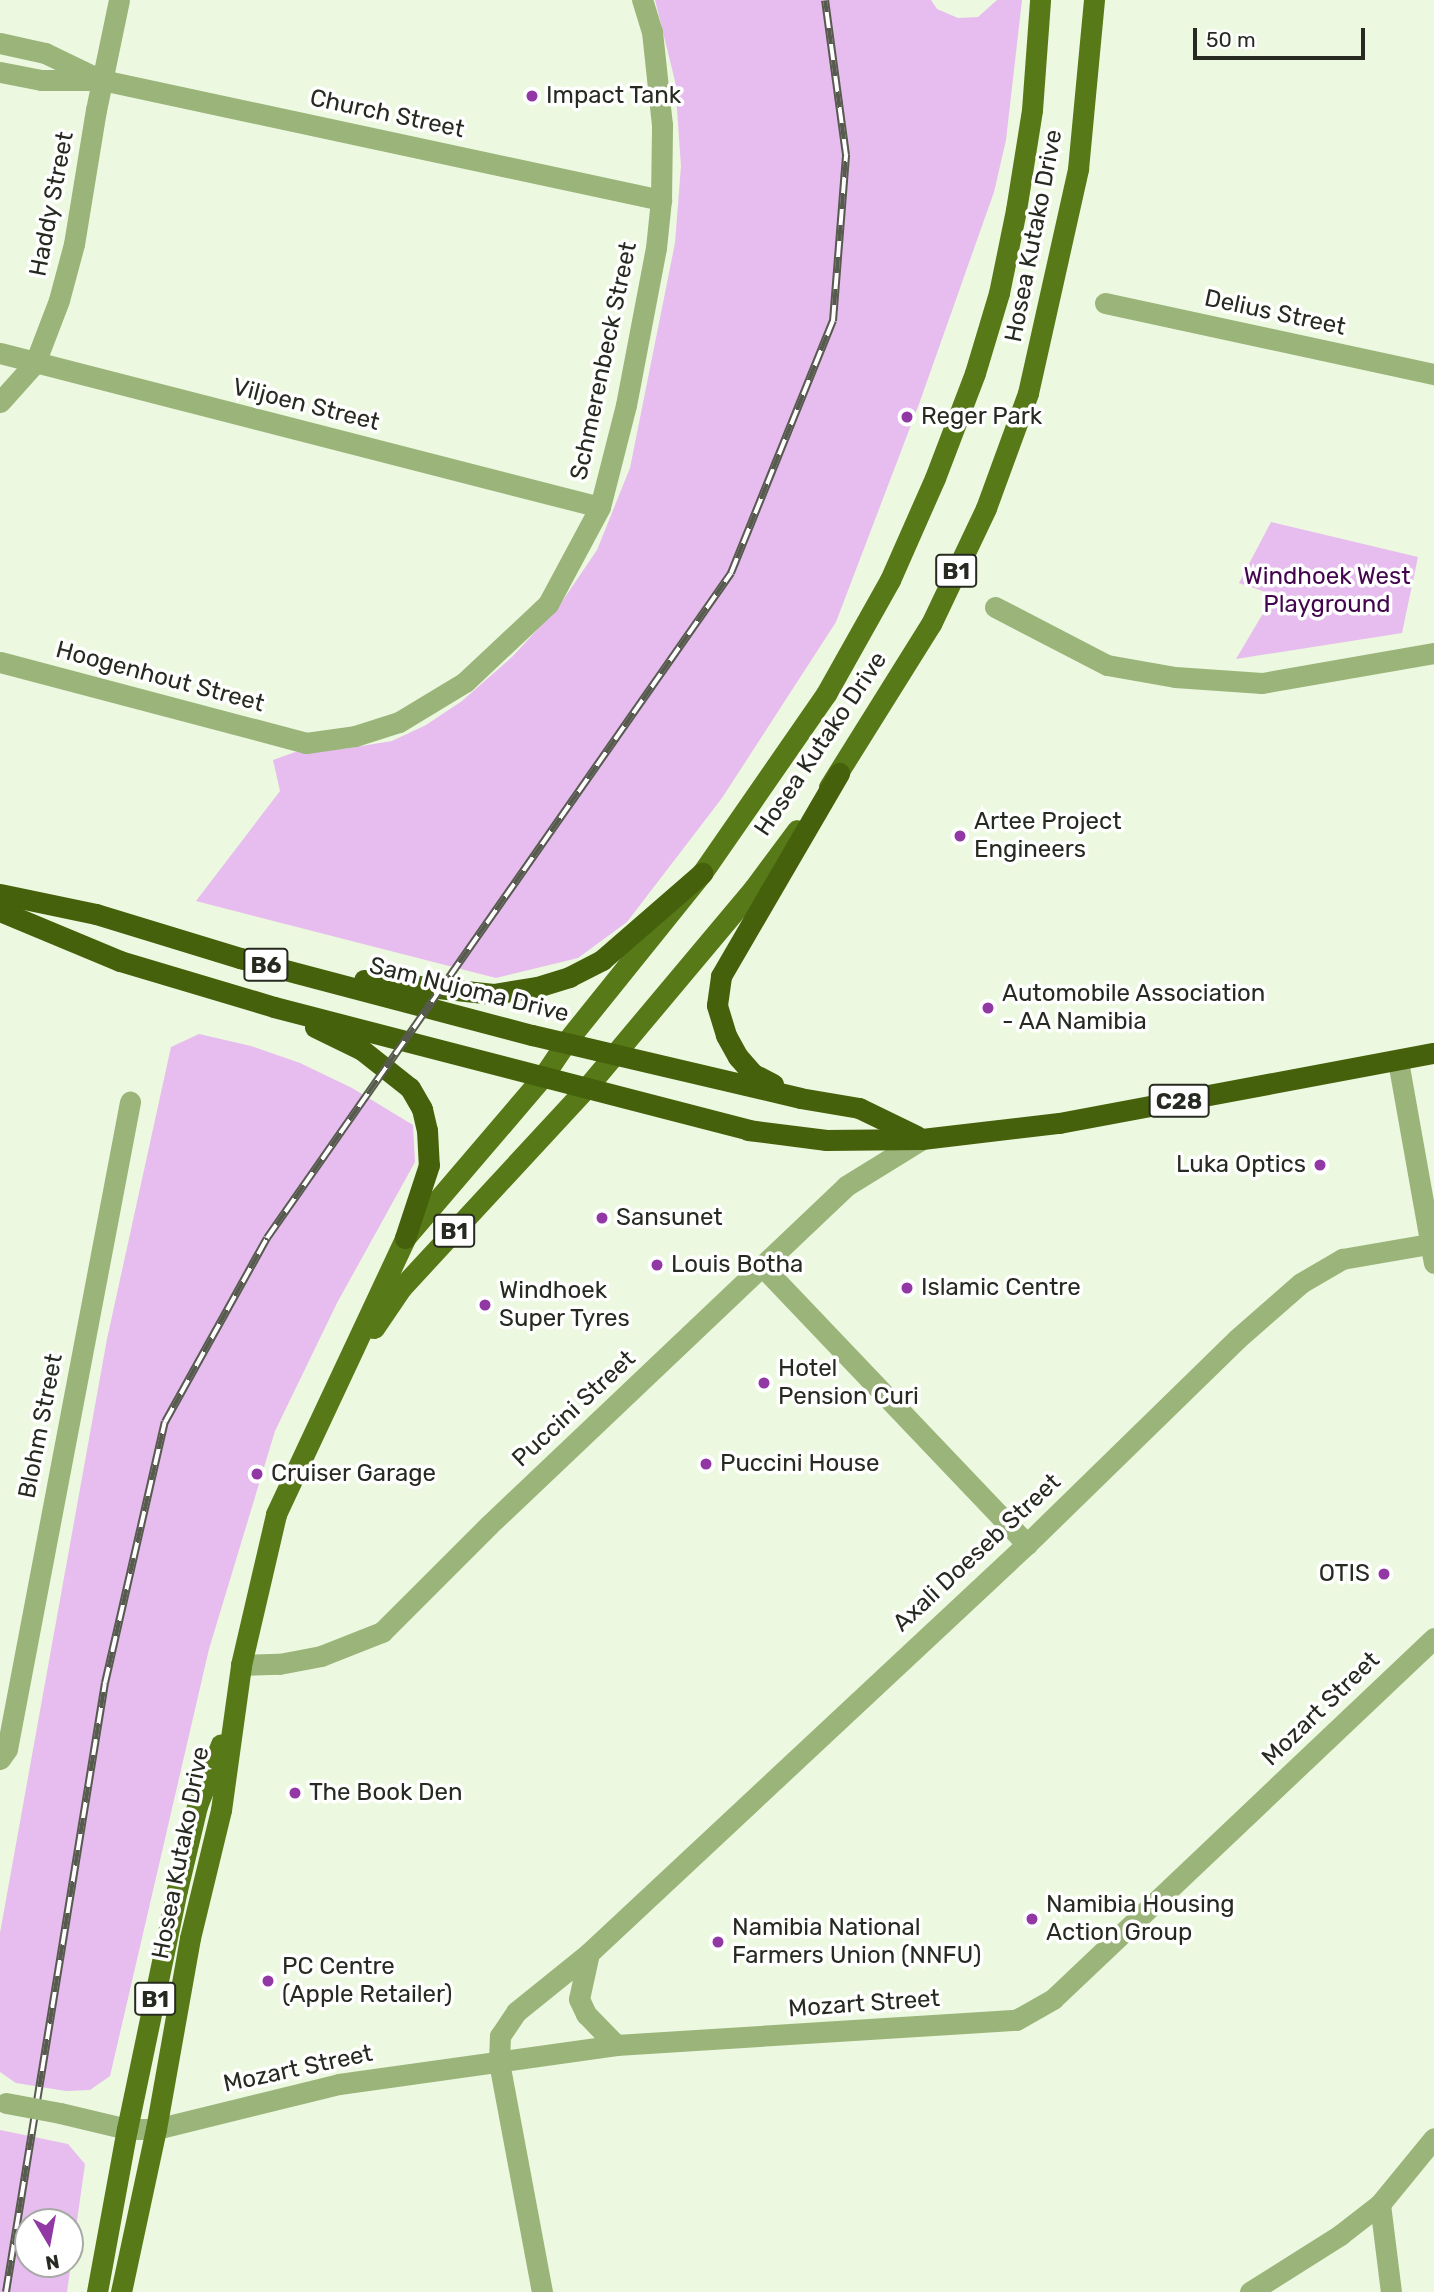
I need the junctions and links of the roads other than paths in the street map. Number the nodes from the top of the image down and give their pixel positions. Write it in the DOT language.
graph roads {
  1 [pos="119,0"];
  2 [pos="642,0"];
  3 [pos="1040,0"];
  4 [pos="1094,0"];
  5 [pos="0,43"];
  6 [pos="0,72"];
  7 [pos="102,80"];
  8 [pos="662,200"];
  9 [pos="1105,303"];
  10 [pos="0,354"];
  11 [pos="35,363"];
  12 [pos="1434,374"];
  13 [pos="0,402"];
  14 [pos="600,507"];
  15 [pos="995,607"];
  16 [pos="1434,653"];
  17 [pos="0,662"];
  18 [pos="306,743"];
  19 [pos="839,773"];
  20 [pos="702,873"];
  21 [pos="0,894"];
  22 [pos="0,912"];
  23 [pos="292,972"];
  24 [pos="274,1007"];
  25 [pos="566,1042"];
  26 [pos="616,1053"];
  27 [pos="1434,1053"];
  28 [pos="1398,1061"];
  29 [pos="544,1075"];
  30 [pos="588,1086"];
  31 [pos="800,1098"];
  32 [pos="130,1102"];
  33 [pos="922,1139"];
  34 [pos="405,1238"];
  35 [pos="1432,1253"];
  36 [pos="763,1267"];
  37 [pos="334,1387"];
  38 [pos="1027,1544"];
  39 [pos="1434,1638"];
  40 [pos="241,1665"];
  41 [pos="233,1712"];
  42 [pos="0,1759"];
  43 [pos="589,1953"];
  44 [pos="616,2045"];
  45 [pos="499,2063"];
  46 [pos="3,2103"];
  47 [pos="127,2129"];
  48 [pos="156,2129"];
  49 [pos="1434,2138"];
  50 [pos="1380,2204"];
  51 [pos="97,2292"];
  52 [pos="121,2292"];
  53 [pos="542,2292"];
  54 [pos="1250,2292"];
  55 [pos="1391,2292"];
  1 -- 7 [label="street, Haddy Street"];
  2 -- 8 [label="street, Schmerenbeck Street"];
  3 -- 20 [label="main road, Hosea Kutako Drive / B1"];
  4 -- 19 [label="main road, Hosea Kutako Drive / B1"];
  5 -- 7 [label="street, Church Street"];
  6 -- 7 [label="street, Church Street"];
  7 -- 8 [label="street, Church Street"];
  7 -- 11 [label="street, Haddy Street"];
  8 -- 14 [label="street, Schmerenbeck Street"];
  9 -- 12 [label="street, Delius Street"];
  10 -- 11 [label="street, Viljoen Street"];
  11 -- 13 [label="street, Haddy Street"];
  11 -- 14 [label="street, Viljoen Street"];
  14 -- 18 [label="street, Schmerenbeck Street"];
  15 -- 16 [label="street"];
  17 -- 18 [label="street, Hoogenhout Street"];
  19 -- 26 [label="main road, Hosea Kutako Drive / B1"];
  19 -- 31 [label="highway"];
  20 -- 23 [label="highway"];
  20 -- 25 [label="main road, Hosea Kutako Drive / B1"];
  21 -- 23 [label="highway, Sam Nujoma Drive / B6"];
  22 -- 24 [label="highway, B6"];
  23 -- 25 [label="highway, Sam Nujoma Drive / B6"];
  24 -- 29 [label="highway, B6"];
  24 -- 34 [label="highway"];
  25 -- 26 [label="highway, Sam Nujoma Drive"];
  25 -- 29 [label="main road, Hosea Kutako Drive"];
  26 -- 30 [label="main road, Hosea Kutako Drive / B1"];
  26 -- 31 [label="highway, Sam Nujoma Drive"];
  27 -- 28 [label="highway, C28"];
  28 -- 33 [label="highway, C28"];
  28 -- 35 [label="street"];
  29 -- 30 [label="highway, C28"];
  29 -- 34 [label="main road, Hosea Kutako Drive / B1"];
  30 -- 33 [label="highway, C28"];
  30 -- 37 [label="main road, Hosea Kutako Drive / B1"];
  31 -- 33 [label="highway, Sam Nujoma Drive"];
  32 -- 42 [label="street, Blohm Street"];
  33 -- 36 [label="street, Puccini Street"];
  34 -- 37 [label="main road, Hosea Kutako Drive / B1"];
  35 -- 38 [label="street, Axali Doeseb Street"];
  36 -- 38 [label="street"];
  36 -- 40 [label="street, Puccini Street"];
  37 -- 40 [label="main road, Hosea Kutako Drive / B1"];
  38 -- 43 [label="street, Axali Doeseb Street"];
  39 -- 44 [label="street, Mozart Street"];
  40 -- 41 [label="main road, Hosea Kutako Drive / B1"];
  41 -- 47 [label="main road, Hosea Kutako Drive / B1"];
  41 -- 48 [label="main road, Hosea Kutako Drive / B1"];
  43 -- 44 [label="street"];
  43 -- 45 [label="street, Axali Doeseb Street"];
  44 -- 45 [label="street, Mozart Street"];
  45 -- 48 [label="street, Mozart Street"];
  45 -- 53 [label="street, Axali Doeseb Street"];
  46 -- 47 [label="street, Mozart Street, bridge"];
  47 -- 48 [label="street, Mozart Street"];
  47 -- 51 [label="main road, Hosea Kutako Drive / B1"];
  48 -- 52 [label="main road, Hosea Kutako Drive / B1"];
  49 -- 50 [label="street"];
  50 -- 54 [label="street"];
  50 -- 55 [label="street"];
}
